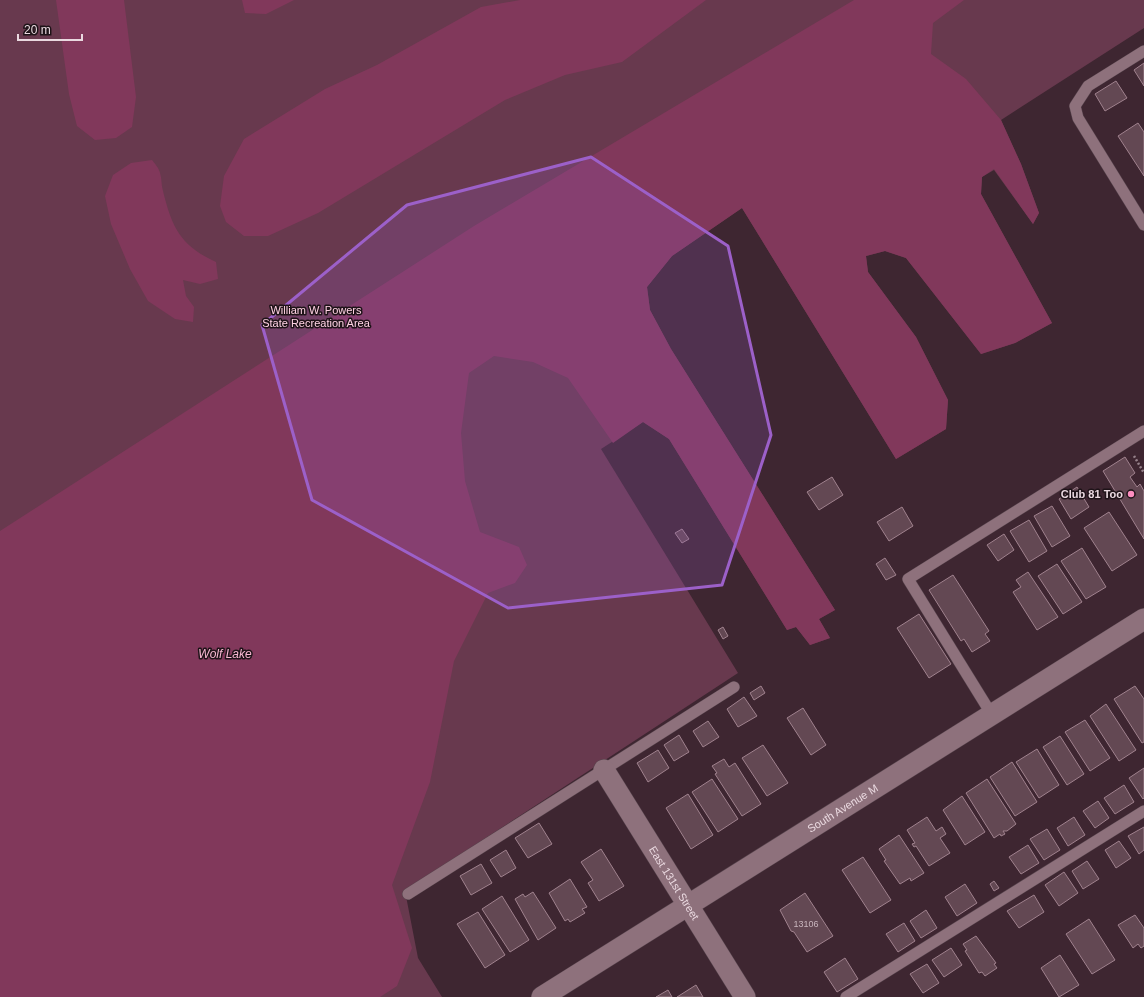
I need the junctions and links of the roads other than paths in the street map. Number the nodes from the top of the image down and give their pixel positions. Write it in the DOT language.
graph roads {
  1 [pos="1144,51"];
  2 [pos="1144,225"];
  3 [pos="1144,430"];
  4 [pos="1144,620"];
  5 [pos="734,687"];
  6 [pos="992,715"];
  7 [pos="604,770"];
  8 [pos="1144,811"];
  9 [pos="408,894"];
  10 [pos="688,906"];
  11 [pos="542,997"];
  12 [pos="745,997"];
  13 [pos="846,997"];
  1 -- 2 [label="lane"];
  3 -- 6 [label="lane"];
  4 -- 6 [label="street, South Avenue M"];
  5 -- 7 [label="lane"];
  6 -- 10 [label="street, South Avenue M"];
  7 -- 9 [label="lane"];
  7 -- 10 [label="street, East 131st Street"];
  8 -- 13 [label="lane"];
  10 -- 11 [label="street, South Avenue M"];
  10 -- 12 [label="street, East 131st Street"];
}
